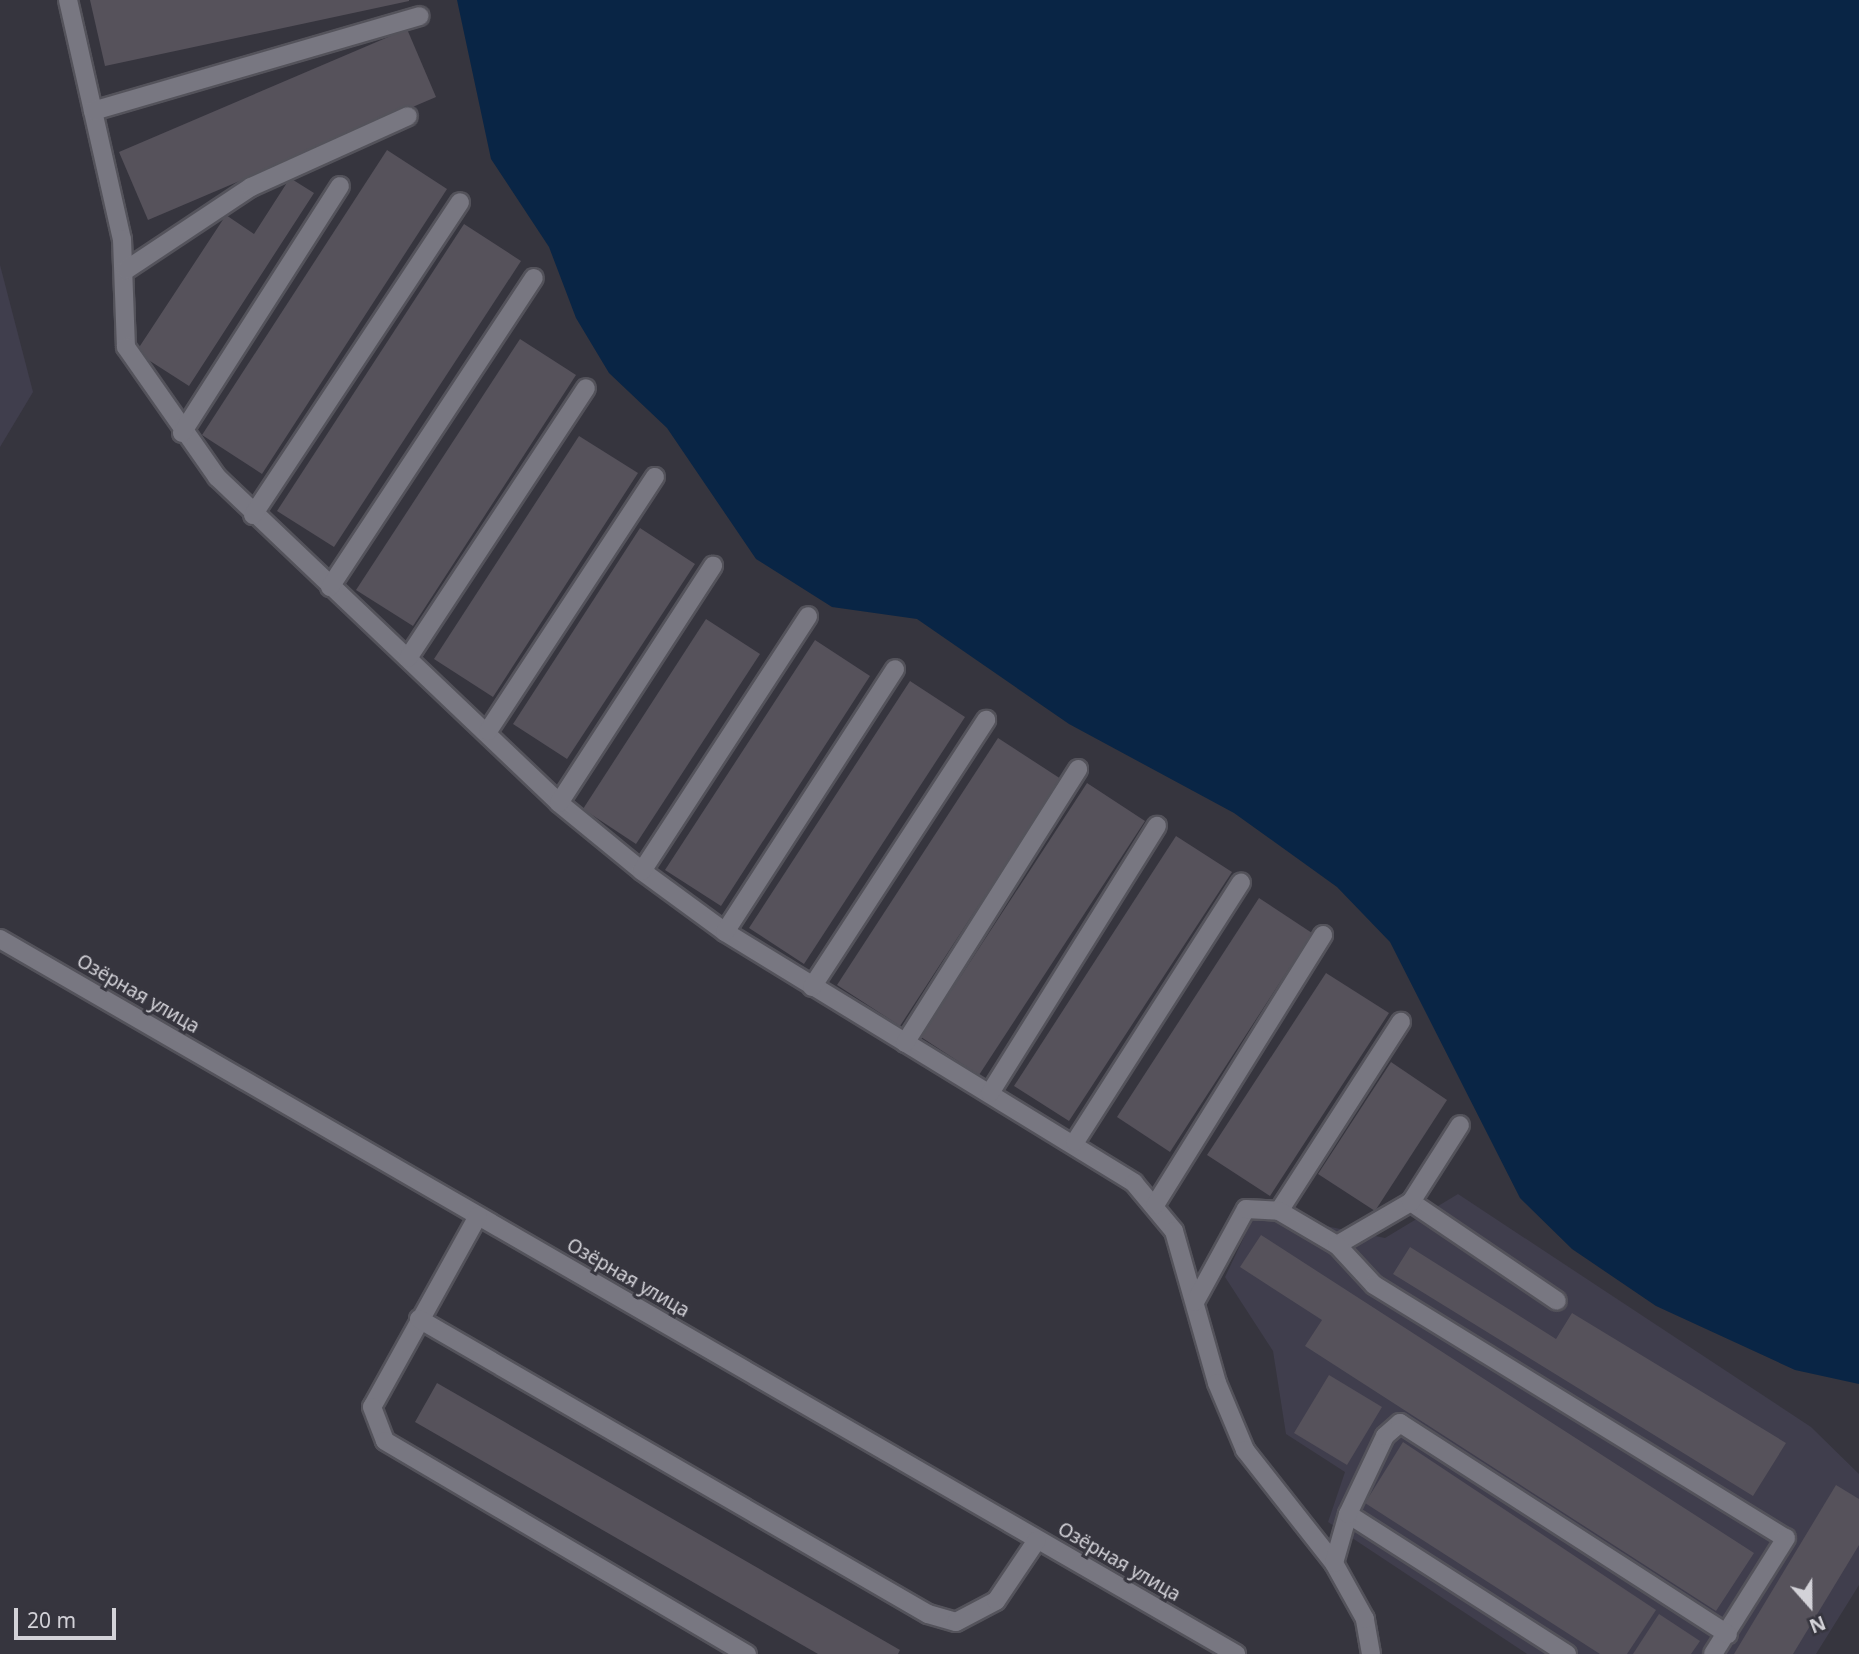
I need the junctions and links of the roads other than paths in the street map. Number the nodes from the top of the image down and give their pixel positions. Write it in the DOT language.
graph roads {
  1 [pos="68,0"];
  2 [pos="418,16"];
  3 [pos="93,111"];
  4 [pos="408,117"];
  5 [pos="340,186"];
  6 [pos="460,202"];
  7 [pos="126,270"];
  8 [pos="534,278"];
  9 [pos="586,388"];
  10 [pos="182,433"];
  11 [pos="654,477"];
  12 [pos="253,515"];
  13 [pos="713,566"];
  14 [pos="330,587"];
  15 [pos="808,617"];
  16 [pos="408,658"];
  17 [pos="895,669"];
  18 [pos="986,720"];
  19 [pos="488,732"];
  20 [pos="1078,769"];
  21 [pos="559,803"];
  22 [pos="1157,826"];
  23 [pos="642,871"];
  24 [pos="1241,882"];
  25 [pos="724,932"];
  26 [pos="1323,935"];
  27 [pos="0,939"];
  28 [pos="813,987"];
  29 [pos="1401,1022"];
  30 [pos="905,1043"];
  31 [pos="990,1093"];
  32 [pos="1460,1125"];
  33 [pos="1075,1142"];
  34 [pos="1411,1202"];
  35 [pos="1155,1205"];
  36 [pos="1279,1210"];
  37 [pos="478,1216"];
  38 [pos="1337,1245"];
  39 [pos="1557,1301"];
  40 [pos="1195,1302"];
  41 [pos="419,1320"];
  42 [pos="1348,1514"];
  43 [pos="1037,1540"];
  44 [pos="1334,1563"];
  45 [pos="1728,1634"];
  46 [pos="747,1654"];
  47 [pos="1236,1654"];
  48 [pos="1371,1654"];
  49 [pos="1567,1654"];
  50 [pos="1713,1654"];
  1 -- 3 [label="street"];
  2 -- 3 [label="street"];
  3 -- 7 [label="street"];
  4 -- 7 [label="street"];
  5 -- 10 [label="street"];
  6 -- 12 [label="street"];
  7 -- 10 [label="street"];
  8 -- 14 [label="street"];
  9 -- 16 [label="street"];
  10 -- 12 [label="street"];
  11 -- 19 [label="street"];
  12 -- 14 [label="street"];
  13 -- 21 [label="street"];
  14 -- 16 [label="street"];
  15 -- 23 [label="street"];
  16 -- 19 [label="street"];
  17 -- 25 [label="street"];
  18 -- 28 [label="street"];
  19 -- 21 [label="street"];
  20 -- 30 [label="street"];
  21 -- 23 [label="street"];
  22 -- 31 [label="street"];
  23 -- 25 [label="street"];
  24 -- 33 [label="street"];
  25 -- 28 [label="street"];
  26 -- 35 [label="street"];
  27 -- 37 [label="street, Озёрная улица"];
  28 -- 30 [label="street"];
  29 -- 36 [label="street"];
  30 -- 31 [label="street"];
  31 -- 33 [label="street"];
  32 -- 34 [label="street"];
  33 -- 35 [label="street"];
  34 -- 38 [label="street"];
  34 -- 39 [label="street"];
  35 -- 40 [label="street"];
  36 -- 38 [label="street"];
  36 -- 40 [label="street"];
  37 -- 41 [label="street"];
  37 -- 43 [label="street, Озёрная улица"];
  38 -- 45 [label="street"];
  40 -- 44 [label="street"];
  41 -- 43 [label="street"];
  41 -- 46 [label="street"];
  42 -- 44 [label="street"];
  42 -- 45 [label="street"];
  42 -- 49 [label="street"];
  43 -- 47 [label="street, Озёрная улица"];
  44 -- 48 [label="street"];
  45 -- 50 [label="street"];
}
